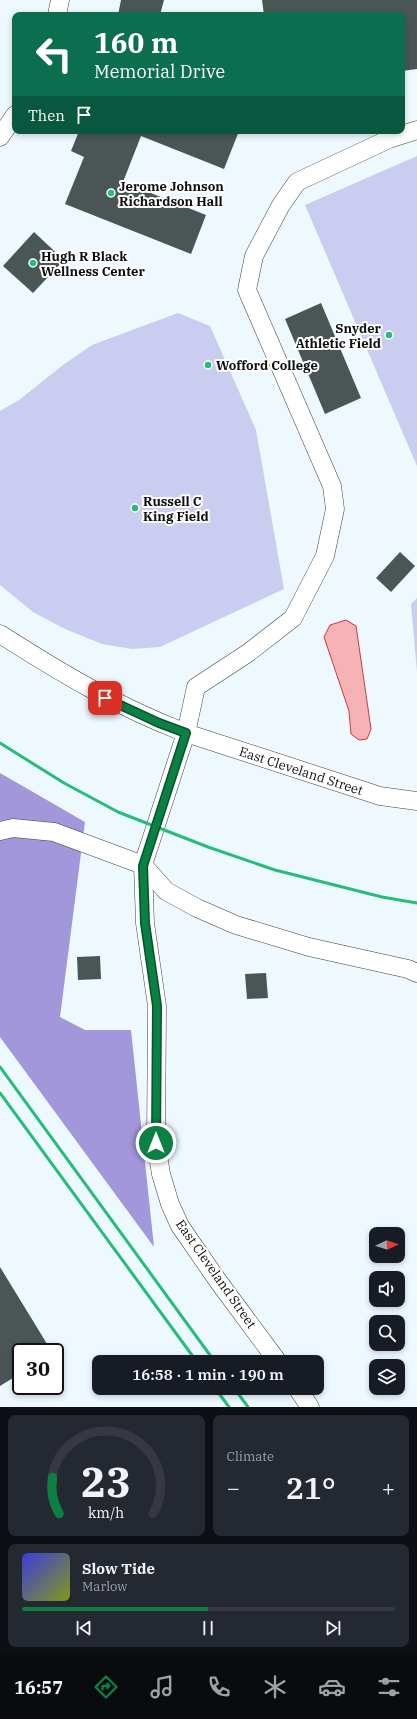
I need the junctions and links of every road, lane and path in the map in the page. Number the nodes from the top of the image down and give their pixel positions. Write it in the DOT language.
graph roads {
  1 [pos="60,0"];
  2 [pos="58,12"];
  3 [pos="12,119"];
  4 [pos="417,130"];
  5 [pos="405,134"];
  6 [pos="405,134"];
  7 [pos="0,137"];
  8 [pos="0,634"];
  9 [pos="186,733"];
  10 [pos="417,801"];
  11 [pos="0,831"];
  12 [pos="143,866"];
  13 [pos="417,973"];
  14 [pos="273,1355"];
  15 [pos="302,1395"];
  16 [pos="310,1407"];
  1 -- 2 [label="street"];
  3 -- 7 [label="street"];
  4 -- 5 [label="street, East Cleveland Street"];
  6 -- 9 [label="street, East Cleveland Street"];
  8 -- 9 [label="street"];
  9 -- 10 [label="street, East Cleveland Street"];
  9 -- 12 [label="street, East Cleveland Street"];
  11 -- 12 [label="street"];
  12 -- 13 [label="street"];
  12 -- 14 [label="street, East Cleveland Street"];
  15 -- 16 [label="street"];
}
